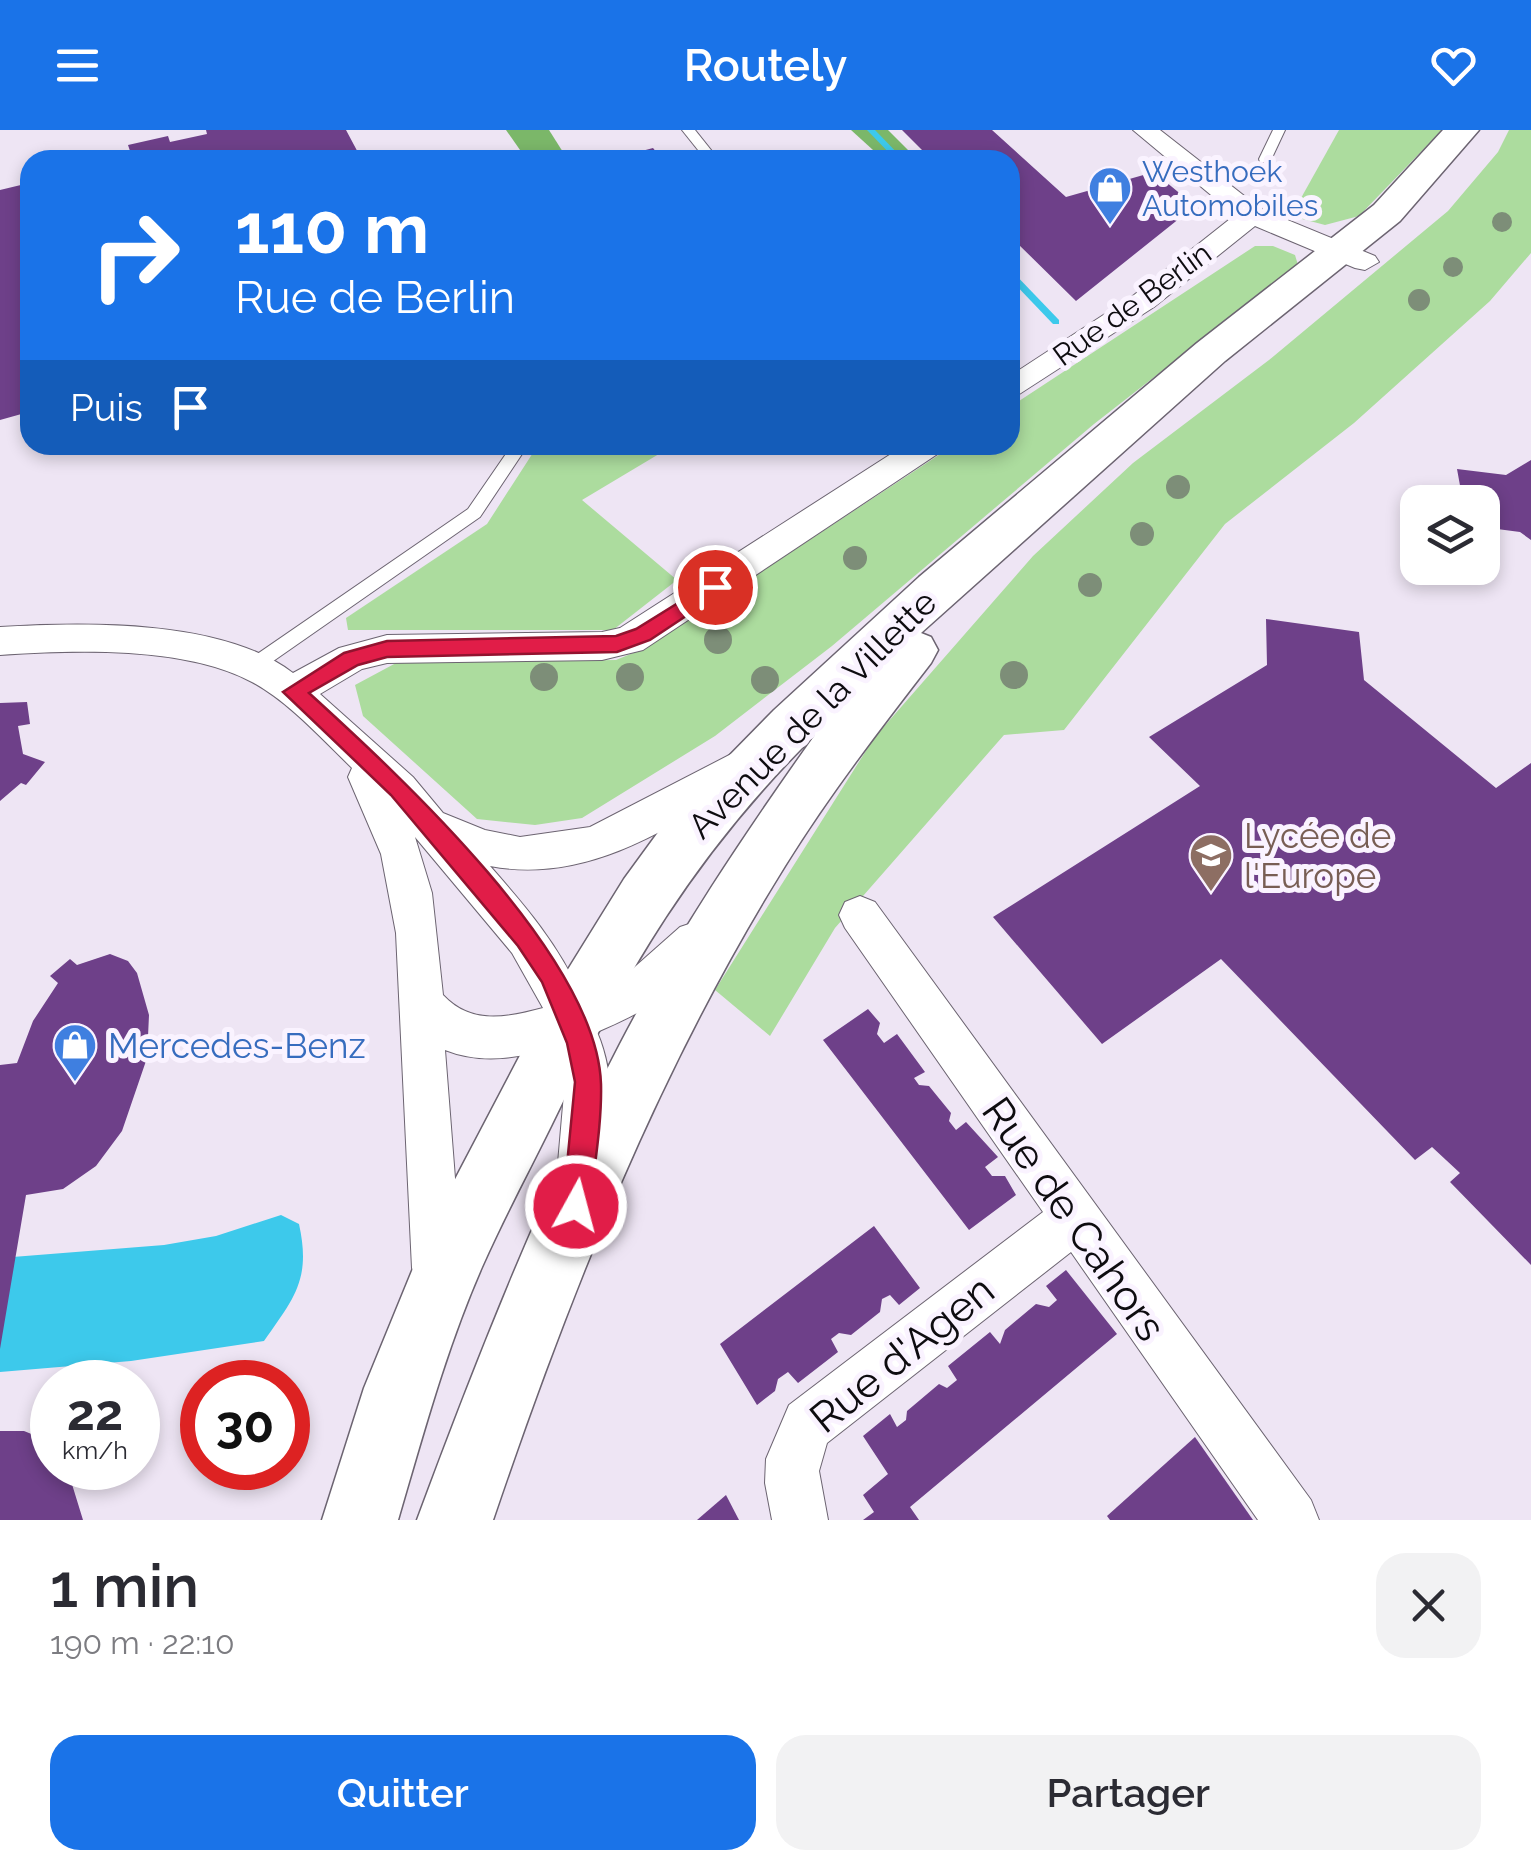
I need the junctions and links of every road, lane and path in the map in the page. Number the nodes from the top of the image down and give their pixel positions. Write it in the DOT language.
graph roads {
  1 [pos="688,130"];
  2 [pos="1145,130"];
  3 [pos="1279,130"];
  4 [pos="1462,130"];
  5 [pos="1487,130"];
  6 [pos="705,150"];
  7 [pos="1265,159"];
  8 [pos="1252,215"];
  9 [pos="1352,258"];
  10 [pos="1020,383"];
  11 [pos="513,455"];
  12 [pos="913,455"];
  13 [pos="0,642"];
  14 [pos="252,666"];
  15 [pos="293,692"];
  16 [pos="341,736"];
  17 [pos="770,747"];
  18 [pos="427,821"];
  19 [pos="733,902"];
  20 [pos="860,916"];
  21 [pos="423,1004"];
  22 [pos="571,1020"];
  23 [pos="576,1206"];
  24 [pos="1073,1219"];
  25 [pos="434,1298"];
  26 [pos="360,1520"];
  27 [pos="455,1520"];
  28 [pos="800,1520"];
  29 [pos="1291,1520"];
  1 -- 6 [label="lane"];
  2 -- 8 [label="street, Rue de Berlin"];
  3 -- 7 [label="lane"];
  4 -- 9 [label="main road, Avenue de la Villette"];
  5 -- 9 [label="main road, Avenue de la Villette"];
  8 -- 9 [label="street, Rue de Berlin"];
  8 -- 10 [label="street, Rue de Berlin"];
  9 -- 17 [label="main road, Avenue de la Villette"];
  9 -- 19 [label="main road, Avenue de la Villette"];
  11 -- 14 [label="lane"];
  12 -- 15 [label="street"];
  13 -- 14 [label="street"];
  14 -- 15 [label="street"];
  15 -- 16 [label="street"];
  16 -- 18 [label="street"];
  16 -- 21 [label="street"];
  17 -- 18 [label="street"];
  17 -- 22 [label="main road, Avenue de la Villette"];
  18 -- 22 [label="street"];
  19 -- 22 [label="street"];
  19 -- 23 [label="main road, Avenue de la Villette"];
  20 -- 24 [label="street, Rue de Cahors"];
  21 -- 22 [label="street"];
  21 -- 25 [label="street"];
  22 -- 23 [label="street"];
  22 -- 25 [label="main road, Avenue de la Villette"];
  23 -- 27 [label="main road, Avenue de la Villette"];
  24 -- 28 [label="street, Rue d'Agen"];
  24 -- 29 [label="street, Rue de Cahors"];
  25 -- 26 [label="main road, Avenue de la Villette"];
}
